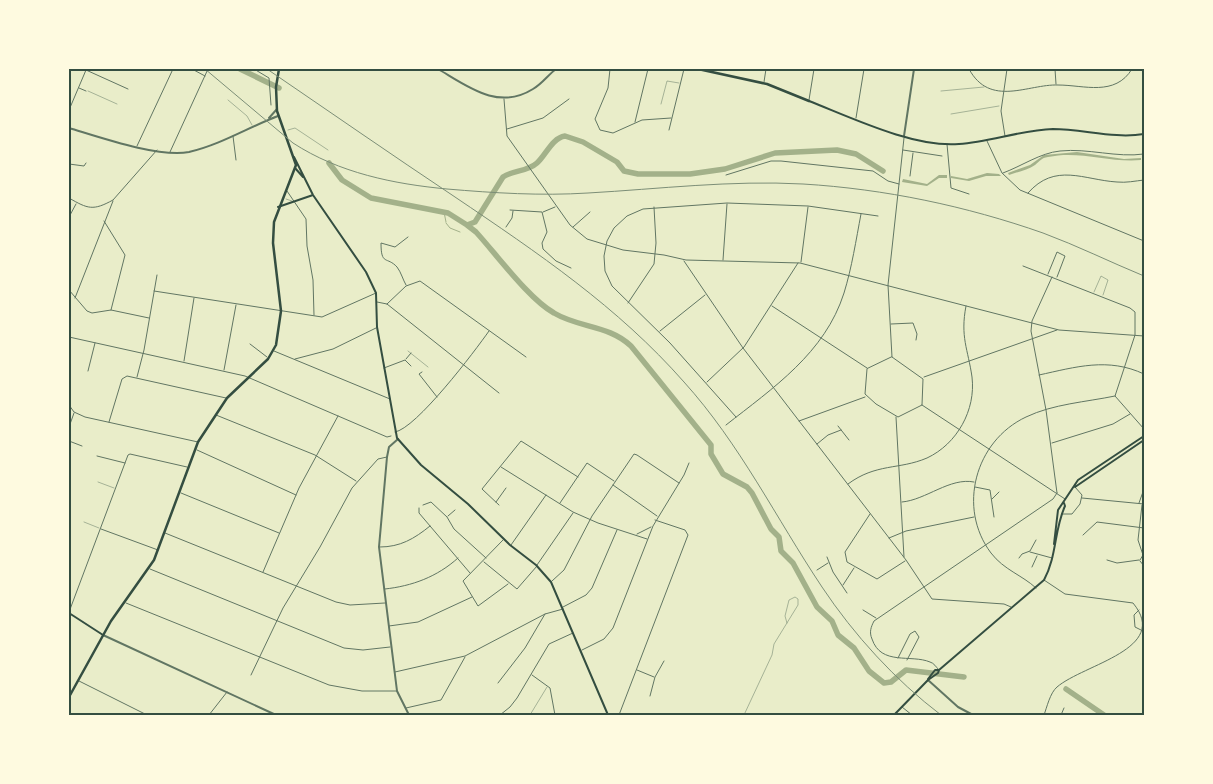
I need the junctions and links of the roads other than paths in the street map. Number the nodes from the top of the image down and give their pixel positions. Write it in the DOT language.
graph roads {
  1 [pos="173,69"];
  2 [pos="192,69"];
  3 [pos="208,69"];
  4 [pos="254,69"];
  5 [pos="279,69"];
  6 [pos="438,69"];
  7 [pos="552,69"];
  8 [pos="556,69"];
  9 [pos="610,69"];
  10 [pos="648,69"];
  11 [pos="684,69"];
  12 [pos="698,69"];
  13 [pos="717,69"];
  14 [pos="766,69"];
  15 [pos="814,69"];
  16 [pos="864,69"];
  17 [pos="914,69"];
  18 [pos="969,69"];
  19 [pos="1007,69"];
  20 [pos="1055,69"];
  21 [pos="1132,69"];
  22 [pos="551,73"];
  23 [pos="716,74"];
  24 [pos="205,76"];
  25 [pos="680,83"];
  26 [pos="764,83"];
  27 [pos="1056,84"];
  28 [pos="79,87"];
  29 [pos="989,87"];
  30 [pos="128,89"];
  31 [pos="86,91"];
  32 [pos="941,91"];
  33 [pos="1003,91"];
  34 [pos="504,98"];
  35 [pos="568,99"];
  36 [pos="228,100"];
  37 [pos="809,101"];
  38 [pos="117,104"];
  39 [pos="661,104"];
  40 [pos="271,105"];
  41 [pos="1001,106"];
  42 [pos="277,109"];
  43 [pos="69,110"];
  44 [pos="951,114"];
  45 [pos="278,116"];
  46 [pos="671,118"];
  47 [pos="269,119"];
  48 [pos="856,119"];
  49 [pos="635,122"];
  50 [pos="252,127"];
  51 [pos="69,128"];
  52 [pos="506,129"];
  53 [pos="288,130"];
  54 [pos="668,130"];
  55 [pos="1144,134"];
  56 [pos="233,136"];
  57 [pos="904,136"];
  58 [pos="1005,136"];
  59 [pos="987,140"];
  60 [pos="1144,143"];
  61 [pos="947,144"];
  62 [pos="137,146"];
  63 [pos="157,150"];
  64 [pos="328,150"];
  65 [pos="902,150"];
  66 [pos="913,152"];
  67 [pos="170,153"];
  68 [pos="1144,154"];
  69 [pos="942,156"];
  70 [pos="294,157"];
  71 [pos="236,160"];
  72 [pos="69,164"];
  73 [pos="86,164"];
  74 [pos="295,168"];
  75 [pos="1002,173"];
  76 [pos="726,175"];
  77 [pos="910,176"];
  78 [pos="303,177"];
  79 [pos="1144,180"];
  80 [pos="899,184"];
  81 [pos="286,189"];
  82 [pos="969,194"];
  83 [pos="1027,194"];
  84 [pos="313,195"];
  85 [pos="282,197"];
  86 [pos="69,198"];
  87 [pos="113,200"];
  88 [pos="294,201"];
  89 [pos="727,203"];
  90 [pos="76,204"];
  91 [pos="556,206"];
  92 [pos="808,206"];
  93 [pos="278,207"];
  94 [pos="654,208"];
  95 [pos="542,212"];
  96 [pos="590,212"];
  97 [pos="861,214"];
  98 [pos="878,216"];
  99 [pos="69,217"];
  100 [pos="104,221"];
  101 [pos="506,228"];
  102 [pos="573,228"];
  103 [pos="408,237"];
  104 [pos="1144,241"];
  105 [pos="605,245"];
  106 [pos="655,253"];
  107 [pos="684,260"];
  108 [pos="723,261"];
  109 [pos="799,263"];
  110 [pos="1023,266"];
  111 [pos="571,268"];
  112 [pos="848,275"];
  113 [pos="1047,275"];
  114 [pos="157,276"];
  115 [pos="1052,277"];
  116 [pos="1056,278"];
  117 [pos="888,285"];
  118 [pos="406,286"];
  119 [pos="69,290"];
  120 [pos="154,291"];
  121 [pos="376,293"];
  122 [pos="1093,293"];
  123 [pos="705,295"];
  124 [pos="1102,297"];
  125 [pos="75,298"];
  126 [pos="194,298"];
  127 [pos="377,302"];
  128 [pos="628,303"];
  129 [pos="236,304"];
  130 [pos="388,304"];
  131 [pos="772,305"];
  132 [pos="966,306"];
  133 [pos="111,310"];
  134 [pos="281,311"];
  135 [pos="314,316"];
  136 [pos="150,318"];
  137 [pos="1032,323"];
  138 [pos="890,324"];
  139 [pos="377,327"];
  140 [pos="489,330"];
  141 [pos="1057,330"];
  142 [pos="659,332"];
  143 [pos="1135,335"];
  144 [pos="1144,336"];
  145 [pos="69,337"];
  146 [pos="822,338"];
  147 [pos="1031,339"];
  148 [pos="916,340"];
  149 [pos="95,342"];
  150 [pos="250,344"];
  151 [pos="743,348"];
  152 [pos="274,351"];
  153 [pos="408,351"];
  154 [pos="143,352"];
  155 [pos="411,353"];
  156 [pos="526,357"];
  157 [pos="892,357"];
  158 [pos="268,359"];
  159 [pos="295,360"];
  160 [pos="405,360"];
  161 [pos="968,361"];
  162 [pos="184,362"];
  163 [pos="463,364"];
  164 [pos="411,366"];
  165 [pos="1125,366"];
  166 [pos="428,367"];
  167 [pos="384,368"];
  168 [pos="867,368"];
  169 [pos="88,371"];
  170 [pos="224,371"];
  171 [pos="422,372"];
  172 [pos="419,374"];
  173 [pos="1144,374"];
  174 [pos="1038,375"];
  175 [pos="248,377"];
  176 [pos="415,377"];
  177 [pos="923,377"];
  178 [pos="137,378"];
  179 [pos="707,382"];
  180 [pos="774,388"];
  181 [pos="499,392"];
  182 [pos="866,396"];
  183 [pos="1115,396"];
  184 [pos="437,397"];
  185 [pos="227,398"];
  186 [pos="390,399"];
  187 [pos="69,405"];
  188 [pos="922,405"];
  189 [pos="1046,410"];
  190 [pos="74,412"];
  191 [pos="1131,413"];
  192 [pos="215,415"];
  193 [pos="338,416"];
  194 [pos="736,417"];
  195 [pos="896,417"];
  196 [pos="799,420"];
  197 [pos="109,422"];
  198 [pos="726,425"];
  199 [pos="838,426"];
  200 [pos="69,427"];
  201 [pos="1144,429"];
  202 [pos="841,430"];
  203 [pos="959,430"];
  204 [pos="395,432"];
  205 [pos="391,436"];
  206 [pos="1144,436"];
  207 [pos="398,440"];
  208 [pos="849,440"];
  209 [pos="1144,440"];
  210 [pos="69,441"];
  211 [pos="198,442"];
  212 [pos="817,444"];
  213 [pos="1052,444"];
  214 [pos="82,446"];
  215 [pos="988,449"];
  216 [pos="196,450"];
  217 [pos="315,455"];
  218 [pos="97,456"];
  219 [pos="387,457"];
  220 [pos="1110,458"];
  221 [pos="1112,461"];
  222 [pos="125,463"];
  223 [pos="689,463"];
  224 [pos="899,464"];
  225 [pos="189,467"];
  226 [pos="501,467"];
  227 [pos="578,477"];
  228 [pos="356,481"];
  229 [pos="98,482"];
  230 [pos="614,482"];
  231 [pos="679,483"];
  232 [pos="975,483"];
  233 [pos="847,484"];
  234 [pos="612,485"];
  235 [pos="1074,486"];
  236 [pos="974,487"];
  237 [pos="506,488"];
  238 [pos="116,489"];
  239 [pos="1144,489"];
  240 [pos="180,492"];
  241 [pos="999,492"];
  242 [pos="1057,493"];
  243 [pos="296,495"];
  244 [pos="546,495"];
  245 [pos="1082,498"];
  246 [pos="991,499"];
  247 [pos="1066,499"];
  248 [pos="495,502"];
  249 [pos="902,502"];
  250 [pos="1064,503"];
  251 [pos="560,504"];
  252 [pos="1139,504"];
  253 [pos="1143,504"];
  254 [pos="423,505"];
  255 [pos="499,505"];
  256 [pos="419,508"];
  257 [pos="454,510"];
  258 [pos="573,512"];
  259 [pos="870,514"];
  260 [pos="1061,514"];
  261 [pos="657,516"];
  262 [pos="447,517"];
  263 [pos="975,517"];
  264 [pos="994,517"];
  265 [pos="591,520"];
  266 [pos="656,520"];
  267 [pos="84,522"];
  268 [pos="430,526"];
  269 [pos="652,526"];
  270 [pos="1140,527"];
  271 [pos="1144,528"];
  272 [pos="101,529"];
  273 [pos="617,529"];
  274 [pos="904,532"];
  275 [pos="165,533"];
  276 [pos="279,533"];
  277 [pos="636,534"];
  278 [pos="1083,535"];
  279 [pos="889,538"];
  280 [pos="504,539"];
  281 [pos="648,539"];
  282 [pos="1036,540"];
  283 [pos="985,544"];
  284 [pos="1054,544"];
  285 [pos="510,545"];
  286 [pos="379,547"];
  287 [pos="158,550"];
  288 [pos="1030,551"];
  289 [pos="827,556"];
  290 [pos="1038,556"];
  291 [pos="458,558"];
  292 [pos="486,558"];
  293 [pos="904,558"];
  294 [pos="1019,558"];
  295 [pos="1052,558"];
  296 [pos="906,560"];
  297 [pos="1107,560"];
  298 [pos="1140,560"];
  299 [pos="483,562"];
  300 [pos="829,563"];
  301 [pos="537,566"];
  302 [pos="1144,566"];
  303 [pos="855,567"];
  304 [pos="1032,567"];
  305 [pos="149,569"];
  306 [pos="817,570"];
  307 [pos="263,572"];
  308 [pos="471,573"];
  309 [pos="1044,580"];
  310 [pos="551,582"];
  311 [pos="508,584"];
  312 [pos="296,586"];
  313 [pos="842,586"];
  314 [pos="923,586"];
  315 [pos="1036,588"];
  316 [pos="384,589"];
  317 [pos="847,593"];
  318 [pos="472,597"];
  319 [pos="125,602"];
  320 [pos="386,603"];
  321 [pos="563,608"];
  322 [pos="1012,608"];
  323 [pos="863,610"];
  324 [pos="1139,610"];
  325 [pos="69,613"];
  326 [pos="545,614"];
  327 [pos="876,618"];
  328 [pos="1144,619"];
  329 [pos="277,620"];
  330 [pos="787,623"];
  331 [pos="388,626"];
  332 [pos="1143,630"];
  333 [pos="573,632"];
  334 [pos="103,636"];
  335 [pos="391,647"];
  336 [pos="581,650"];
  337 [pos="260,656"];
  338 [pos="465,656"];
  339 [pos="898,658"];
  340 [pos="907,660"];
  341 [pos="664,661"];
  342 [pos="636,670"];
  343 [pos="937,670"];
  344 [pos="394,672"];
  345 [pos="251,675"];
  346 [pos="531,675"];
  347 [pos="655,677"];
  348 [pos="78,680"];
  349 [pos="928,680"];
  350 [pos="498,683"];
  351 [pos="548,686"];
  352 [pos="397,691"];
  353 [pos="227,692"];
  354 [pos="650,696"];
  355 [pos="69,697"];
  356 [pos="902,706"];
  357 [pos="406,708"];
  358 [pos="1064,708"];
  359 [pos="146,715"];
  360 [pos="210,715"];
  361 [pos="276,715"];
  362 [pos="409,715"];
  363 [pos="500,715"];
  364 [pos="530,715"];
  365 [pos="555,715"];
  366 [pos="608,715"];
  367 [pos="619,715"];
  368 [pos="744,715"];
  369 [pos="894,715"];
  370 [pos="912,715"];
  371 [pos="973,715"];
  372 [pos="1044,715"];
  373 [pos="1061,715"];
  1 -- 62 [label="street"];
  2 -- 24 [label="street"];
  3 -- 24 [label="street"];
  4 -- 40 [label="street"];
  5 -- 42 [label="highway"];
  6 -- 34 [label="street"];
  7 -- 22 [label="street"];
  8 -- 22 [label="street"];
  9 -- 49 [label="street"];
  10 -- 49 [label="street"];
  11 -- 25 [label="street"];
  12 -- 23 [label="highway"];
  13 -- 23 [label="street"];
  14 -- 26 [label="street"];
  15 -- 37 [label="street"];
  16 -- 48 [label="street"];
  17 -- 57 [label="street"];
  18 -- 29 [label="street"];
  19 -- 33 [label="street"];
  20 -- 27 [label="street"];
  21 -- 27 [label="street"];
  22 -- 34 [label="street"];
  23 -- 26 [label="highway"];
  24 -- 67 [label="street"];
  25 -- 39 [label="lane"];
  25 -- 46 [label="street"];
  26 -- 37 [label="highway"];
  27 -- 33 [label="street"];
  28 -- 30 [label="street"];
  28 -- 31 [label="street"];
  28 -- 43 [label="street"];
  29 -- 32 [label="lane"];
  29 -- 33 [label="street"];
  31 -- 38 [label="lane"];
  33 -- 41 [label="street"];
  34 -- 52 [label="street"];
  35 -- 52 [label="street"];
  36 -- 50 [label="lane"];
  37 -- 48 [label="main road"];
  41 -- 44 [label="lane"];
  41 -- 58 [label="street"];
  42 -- 45 [label="highway"];
  42 -- 47 [label="street"];
  45 -- 47 [label="street"];
  45 -- 70 [label="highway"];
  46 -- 49 [label="street"];
  46 -- 54 [label="street"];
  47 -- 50 [label="street"];
  48 -- 57 [label="main road"];
  50 -- 56 [label="street"];
  51 -- 62 [label="street"];
  52 -- 91 [label="street"];
  53 -- 64 [label="lane"];
  55 -- 58 [label="main road"];
  55 -- 60 [label="street"];
  56 -- 67 [label="street"];
  56 -- 71 [label="street"];
  57 -- 61 [label="main road"];
  57 -- 65 [label="street"];
  58 -- 59 [label="main road"];
  59 -- 61 [label="main road"];
  59 -- 75 [label="street"];
  61 -- 82 [label="street"];
  62 -- 63 [label="street"];
  63 -- 67 [label="street"];
  63 -- 87 [label="street"];
  65 -- 66 [label="street"];
  65 -- 80 [label="street"];
  66 -- 69 [label="street"];
  66 -- 77 [label="street"];
  68 -- 75 [label="street"];
  70 -- 74 [label="highway"];
  70 -- 78 [label="main road"];
  72 -- 73 [label="street"];
  74 -- 78 [label="main road"];
  74 -- 81 [label="highway"];
  75 -- 83 [label="street"];
  76 -- 80 [label="street"];
  78 -- 84 [label="main road"];
  79 -- 83 [label="street"];
  80 -- 117 [label="street"];
  81 -- 85 [label="highway"];
  81 -- 88 [label="street"];
  83 -- 104 [label="street"];
  84 -- 88 [label="main road"];
  84 -- 121 [label="main road"];
  85 -- 88 [label="lane"];
  85 -- 93 [label="highway"];
  86 -- 90 [label="street"];
  87 -- 90 [label="street"];
  87 -- 100 [label="street"];
  88 -- 93 [label="main road"];
  88 -- 135 [label="street"];
  89 -- 92 [label="street"];
  89 -- 94 [label="street"];
  89 -- 108 [label="street"];
  90 -- 99 [label="street"];
  91 -- 95 [label="street"];
  91 -- 102 [label="street"];
  92 -- 97 [label="street"];
  92 -- 109 [label="street"];
  93 -- 134 [label="highway"];
  94 -- 105 [label="street"];
  94 -- 106 [label="street"];
  95 -- 101 [label="street"];
  95 -- 111 [label="street"];
  96 -- 102 [label="street"];
  97 -- 98 [label="street"];
  97 -- 112 [label="street"];
  100 -- 125 [label="street"];
  100 -- 133 [label="street"];
  102 -- 105 [label="street"];
  103 -- 118 [label="street"];
  105 -- 106 [label="street"];
  105 -- 128 [label="street"];
  106 -- 107 [label="street"];
  106 -- 128 [label="street"];
  107 -- 108 [label="street"];
  107 -- 123 [label="street"];
  108 -- 109 [label="street"];
  109 -- 112 [label="street"];
  109 -- 131 [label="street"];
  110 -- 113 [label="street"];
  112 -- 117 [label="street"];
  112 -- 146 [label="street"];
  113 -- 115 [label="street"];
  113 -- 116 [label="street"];
  114 -- 120 [label="street"];
  115 -- 116 [label="street"];
  115 -- 137 [label="street"];
  116 -- 122 [label="street"];
  117 -- 132 [label="street"];
  117 -- 138 [label="street"];
  118 -- 130 [label="street"];
  118 -- 140 [label="street"];
  119 -- 125 [label="street"];
  120 -- 126 [label="street"];
  120 -- 136 [label="street"];
  121 -- 127 [label="main road"];
  121 -- 135 [label="street"];
  122 -- 124 [label="street"];
  122 -- 124 [label="lane"];
  123 -- 142 [label="street"];
  123 -- 151 [label="street"];
  124 -- 143 [label="street"];
  125 -- 133 [label="street"];
  126 -- 129 [label="street"];
  126 -- 162 [label="street"];
  127 -- 130 [label="street"];
  127 -- 139 [label="main road"];
  128 -- 142 [label="street"];
  129 -- 134 [label="street"];
  129 -- 170 [label="street"];
  130 -- 163 [label="street"];
  131 -- 146 [label="street"];
  131 -- 151 [label="street"];
  132 -- 137 [label="street"];
  132 -- 161 [label="street"];
  133 -- 136 [label="street"];
  134 -- 135 [label="street"];
  134 -- 152 [label="highway"];
  136 -- 154 [label="street"];
  137 -- 141 [label="street"];
  137 -- 147 [label="street"];
  138 -- 148 [label="street"];
  138 -- 157 [label="street"];
  139 -- 159 [label="street"];
  139 -- 167 [label="main road"];
  140 -- 156 [label="street"];
  140 -- 163 [label="street"];
  141 -- 143 [label="street"];
  141 -- 147 [label="street"];
  142 -- 179 [label="street"];
  143 -- 144 [label="street"];
  143 -- 165 [label="street"];
  145 -- 149 [label="street"];
  146 -- 168 [label="street"];
  146 -- 180 [label="street"];
  147 -- 161 [label="street"];
  147 -- 174 [label="street"];
  149 -- 154 [label="street"];
  149 -- 169 [label="street"];
  150 -- 158 [label="street"];
  151 -- 179 [label="street"];
  151 -- 180 [label="street"];
  152 -- 158 [label="highway"];
  152 -- 159 [label="street"];
  153 -- 155 [label="lane"];
  154 -- 162 [label="street"];
  154 -- 178 [label="street"];
  155 -- 160 [label="street"];
  155 -- 166 [label="lane"];
  157 -- 168 [label="street"];
  157 -- 177 [label="street"];
  158 -- 175 [label="highway"];
  159 -- 186 [label="street"];
  160 -- 164 [label="street"];
  160 -- 167 [label="street"];
  161 -- 177 [label="street"];
  161 -- 203 [label="street"];
  162 -- 170 [label="street"];
  163 -- 181 [label="street"];
  163 -- 184 [label="street"];
  165 -- 173 [label="street"];
  165 -- 174 [label="street"];
  165 -- 183 [label="street"];
  167 -- 186 [label="main road"];
  168 -- 182 [label="street"];
  170 -- 175 [label="street"];
  171 -- 172 [label="street"];
  172 -- 176 [label="street"];
  172 -- 184 [label="street"];
  174 -- 189 [label="street"];
  175 -- 185 [label="highway"];
  175 -- 193 [label="street"];
  177 -- 188 [label="street"];
  178 -- 185 [label="street"];
  178 -- 197 [label="street"];
  179 -- 194 [label="street"];
  180 -- 194 [label="street"];
  180 -- 196 [label="street"];
  182 -- 195 [label="street"];
  182 -- 196 [label="street"];
  183 -- 189 [label="street"];
  183 -- 191 [label="street"];
  184 -- 204 [label="street"];
  185 -- 192 [label="highway"];
  186 -- 204 [label="main road"];
  187 -- 190 [label="street"];
  188 -- 195 [label="street"];
  188 -- 203 [label="street"];
  189 -- 213 [label="street"];
  189 -- 215 [label="street"];
  190 -- 197 [label="street"];
  190 -- 200 [label="street"];
  191 -- 201 [label="street"];
  191 -- 213 [label="street"];
  192 -- 211 [label="highway"];
  192 -- 217 [label="street"];
  193 -- 205 [label="street"];
  193 -- 217 [label="street"];
  194 -- 198 [label="street"];
  195 -- 224 [label="street"];
  196 -- 212 [label="street"];
  197 -- 211 [label="street"];
  199 -- 202 [label="street"];
  202 -- 208 [label="street"];
  202 -- 212 [label="street"];
  203 -- 215 [label="street"];
  203 -- 224 [label="street"];
  204 -- 207 [label="main road"];
  206 -- 220 [label="main road"];
  207 -- 219 [label="street"];
  207 -- 280 [label="main road"];
  209 -- 221 [label="main road"];
  210 -- 214 [label="street"];
  211 -- 216 [label="highway"];
  212 -- 233 [label="street"];
  213 -- 242 [label="street"];
  215 -- 232 [label="street"];
  215 -- 242 [label="street"];
  216 -- 225 [label="highway"];
  216 -- 243 [label="street"];
  217 -- 228 [label="street"];
  217 -- 243 [label="street"];
  218 -- 222 [label="street"];
  219 -- 228 [label="street"];
  219 -- 286 [label="street"];
  220 -- 221 [label="main road"];
  220 -- 235 [label="main road"];
  221 -- 235 [label="main road"];
  222 -- 225 [label="street"];
  222 -- 238 [label="street"];
  223 -- 231 [label="street"];
  224 -- 233 [label="street"];
  224 -- 249 [label="street"];
  225 -- 240 [label="highway"];
  226 -- 227 [label="street"];
  226 -- 244 [label="street"];
  226 -- 248 [label="street"];
  227 -- 230 [label="street"];
  227 -- 251 [label="street"];
  228 -- 312 [label="street"];
  229 -- 238 [label="lane"];
  230 -- 231 [label="street"];
  230 -- 234 [label="street"];
  231 -- 261 [label="street"];
  232 -- 236 [label="street"];
  232 -- 249 [label="street"];
  233 -- 259 [label="street"];
  234 -- 261 [label="street"];
  234 -- 265 [label="street"];
  235 -- 245 [label="street"];
  235 -- 247 [label="main road"];
  236 -- 246 [label="street"];
  236 -- 263 [label="street"];
  237 -- 248 [label="street"];
  238 -- 272 [label="street"];
  239 -- 252 [label="street"];
  240 -- 275 [label="highway"];
  240 -- 276 [label="street"];
  241 -- 246 [label="street"];
  242 -- 247 [label="street"];
  242 -- 283 [label="street"];
  243 -- 276 [label="street"];
  244 -- 251 [label="street"];
  244 -- 285 [label="street"];
  245 -- 252 [label="street"];
  245 -- 260 [label="street"];
  246 -- 264 [label="street"];
  247 -- 250 [label="main road"];
  248 -- 255 [label="street"];
  249 -- 274 [label="street"];
  250 -- 260 [label="main road"];
  250 -- 284 [label="main road"];
  251 -- 258 [label="street"];
  252 -- 253 [label="street"];
  253 -- 270 [label="street"];
  254 -- 262 [label="street"];
  256 -- 268 [label="street"];
  257 -- 262 [label="street"];
  258 -- 265 [label="street"];
  258 -- 301 [label="street"];
  259 -- 279 [label="street"];
  259 -- 303 [label="street"];
  260 -- 284 [label="main road"];
  261 -- 266 [label="street"];
  262 -- 292 [label="street"];
  263 -- 274 [label="street"];
  263 -- 283 [label="street"];
  265 -- 273 [label="street"];
  265 -- 310 [label="street"];
  266 -- 269 [label="street"];
  266 -- 342 [label="street"];
  267 -- 272 [label="lane"];
  268 -- 286 [label="street"];
  268 -- 291 [label="street"];
  269 -- 277 [label="street"];
  269 -- 281 [label="street"];
  270 -- 271 [label="street"];
  270 -- 278 [label="street"];
  270 -- 298 [label="street"];
  272 -- 287 [label="street"];
  272 -- 325 [label="street"];
  273 -- 277 [label="street"];
  273 -- 321 [label="street"];
  274 -- 279 [label="street"];
  274 -- 293 [label="street"];
  275 -- 287 [label="highway"];
  275 -- 307 [label="street"];
  276 -- 307 [label="street"];
  277 -- 281 [label="street"];
  279 -- 293 [label="street"];
  280 -- 285 [label="main road"];
  280 -- 292 [label="street"];
  281 -- 336 [label="street"];
  282 -- 288 [label="street"];
  283 -- 314 [label="street"];
  283 -- 315 [label="street"];
  284 -- 295 [label="main road"];
  285 -- 301 [label="main road"];
  286 -- 316 [label="street"];
  287 -- 305 [label="highway"];
  288 -- 290 [label="street"];
  288 -- 294 [label="street"];
  289 -- 300 [label="street"];
  290 -- 295 [label="street"];
  290 -- 304 [label="street"];
  291 -- 308 [label="street"];
  291 -- 316 [label="street"];
  292 -- 299 [label="street"];
  293 -- 296 [label="street"];
  295 -- 309 [label="main road"];
  296 -- 303 [label="street"];
  296 -- 314 [label="street"];
  297 -- 298 [label="street"];
  298 -- 302 [label="street"];
  299 -- 308 [label="street"];
  299 -- 311 [label="street"];
  300 -- 306 [label="street"];
  300 -- 313 [label="street"];
  301 -- 310 [label="main road"];
  301 -- 311 [label="street"];
  303 -- 313 [label="street"];
  305 -- 319 [label="highway"];
  305 -- 329 [label="street"];
  307 -- 312 [label="street"];
  308 -- 318 [label="street"];
  309 -- 315 [label="main road"];
  309 -- 324 [label="street"];
  310 -- 321 [label="main road"];
  311 -- 318 [label="street"];
  312 -- 320 [label="street"];
  312 -- 329 [label="street"];
  313 -- 317 [label="street"];
  314 -- 322 [label="street"];
  314 -- 327 [label="street"];
  315 -- 322 [label="main road"];
  316 -- 320 [label="street"];
  318 -- 331 [label="street"];
  319 -- 334 [label="highway"];
  319 -- 337 [label="street"];
  320 -- 331 [label="street"];
  321 -- 326 [label="street"];
  321 -- 333 [label="main road"];
  322 -- 343 [label="main road"];
  323 -- 327 [label="street"];
  324 -- 328 [label="street"];
  324 -- 332 [label="street"];
  325 -- 334 [label="main road"];
  326 -- 338 [label="street"];
  326 -- 350 [label="street"];
  327 -- 339 [label="street"];
  328 -- 332 [label="street"];
  329 -- 335 [label="street"];
  329 -- 337 [label="street"];
  330 -- 330 [label="lane"];
  330 -- 368 [label="lane"];
  331 -- 335 [label="street"];
  332 -- 372 [label="street"];
  333 -- 336 [label="main road"];
  333 -- 346 [label="street"];
  334 -- 348 [label="highway"];
  334 -- 353 [label="street"];
  335 -- 344 [label="street"];
  336 -- 366 [label="main road"];
  337 -- 345 [label="street"];
  337 -- 352 [label="street"];
  338 -- 344 [label="street"];
  338 -- 357 [label="street"];
  339 -- 340 [label="street"];
  339 -- 340 [label="street"];
  340 -- 343 [label="street"];
  341 -- 347 [label="street"];
  342 -- 347 [label="street"];
  342 -- 367 [label="street"];
  343 -- 349 [label="main road"];
  343 -- 349 [label="main road"];
  344 -- 352 [label="street"];
  346 -- 351 [label="street"];
  346 -- 363 [label="street"];
  347 -- 354 [label="street"];
  348 -- 355 [label="highway"];
  348 -- 359 [label="street"];
  349 -- 356 [label="main road"];
  349 -- 371 [label="street"];
  351 -- 364 [label="lane"];
  351 -- 365 [label="street"];
  352 -- 357 [label="street"];
  353 -- 360 [label="street"];
  353 -- 361 [label="street"];
  356 -- 369 [label="main road"];
  356 -- 370 [label="street"];
  357 -- 362 [label="street"];
  358 -- 373 [label="street"];
}
